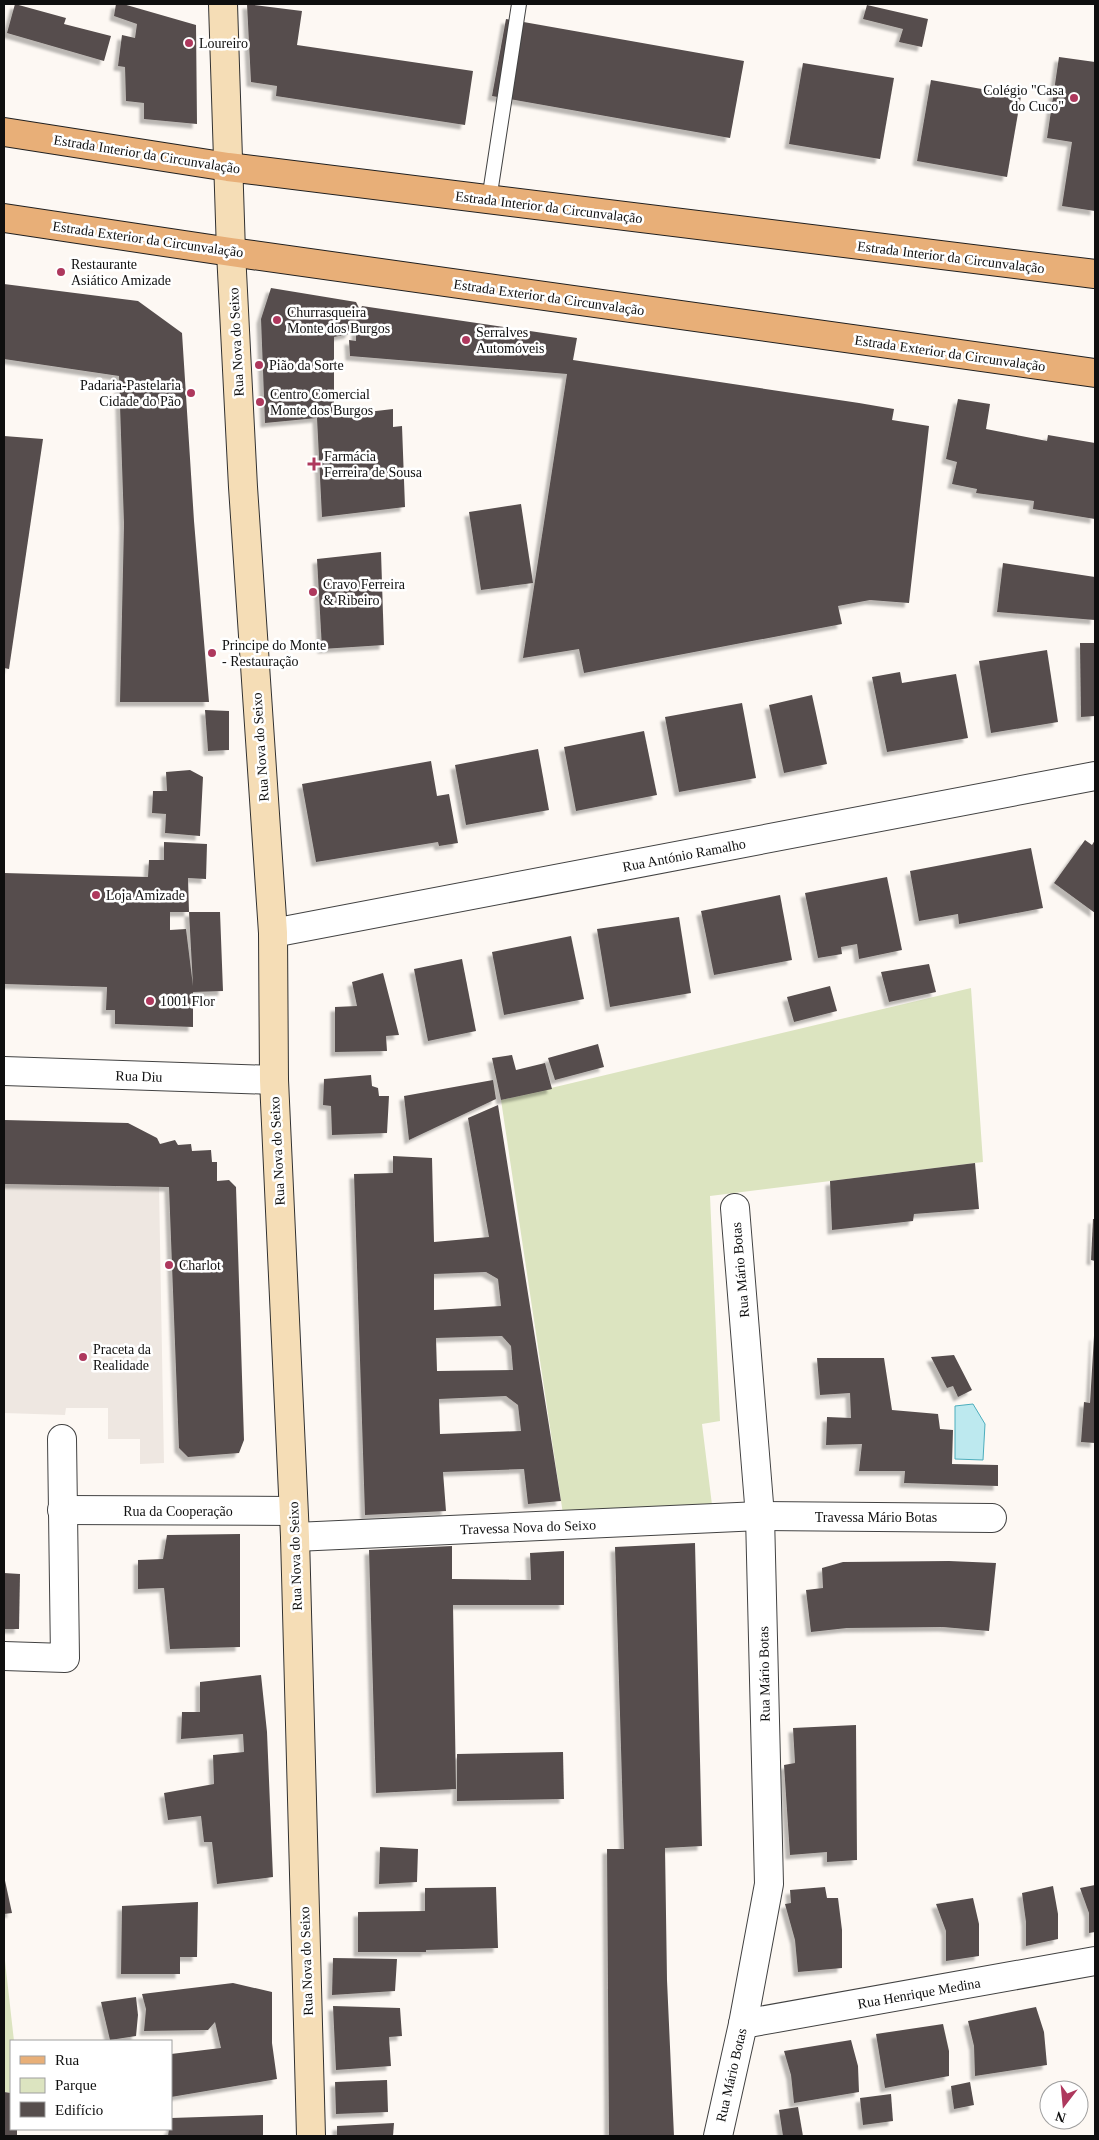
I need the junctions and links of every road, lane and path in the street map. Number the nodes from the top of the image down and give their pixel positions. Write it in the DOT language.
graph roads {
  1 [pos="223,4"];
  2 [pos="519,4"];
  3 [pos="4,132"];
  4 [pos="228,167"];
  5 [pos="489,200"];
  6 [pos="4,218"];
  7 [pos="231,252"];
  8 [pos="1095,274"];
  9 [pos="1095,373"];
  10 [pos="1095,776"];
  11 [pos="273,933"];
  12 [pos="4,1071"];
  13 [pos="274,1080"];
  14 [pos="735,1208"];
  15 [pos="62,1439"];
  16 [pos="62,1510"];
  17 [pos="760,1516"];
  18 [pos="992,1518"];
  19 [pos="294,1524"];
  20 [pos="4,1656"];
  21 [pos="1095,1962"];
  22 [pos="743,2024"];
  23 [pos="311,2136"];
  24 [pos="718,2136"];
  1 -- 4 [label="main road, Rua Nova do Seixo"];
  2 -- 5 [label="lane"];
  3 -- 4 [label="main road, Estrada Interior da Circunvalação"];
  4 -- 5 [label="main road, Estrada Interior da Circunvalação"];
  4 -- 7 [label="main road, Rua Nova do Seixo"];
  5 -- 8 [label="main road, Estrada Interior da Circunvalação"];
  6 -- 7 [label="main road, Estrada Exterior da Circunvalação"];
  7 -- 9 [label="main road, Estrada Exterior da Circunvalação"];
  7 -- 11 [label="main road, Rua Nova do Seixo"];
  10 -- 11 [label="street, Rua António Ramalho"];
  11 -- 13 [label="main road, Rua Nova do Seixo"];
  12 -- 13 [label="street, Rua Diu"];
  13 -- 19 [label="main road, Rua Nova do Seixo"];
  14 -- 17 [label="street, Rua Mário Botas"];
  15 -- 16 [label="street"];
  16 -- 19 [label="street, Rua da Cooperação"];
  16 -- 20 [label="street"];
  17 -- 18 [label="street, Travessa Mário Botas"];
  17 -- 19 [label="street, Travessa Nova do Seixo"];
  17 -- 22 [label="street, Rua Mário Botas"];
  19 -- 23 [label="main road, Rua Nova do Seixo"];
  21 -- 22 [label="street, Rua Henrique Medina"];
  22 -- 24 [label="street, Rua Mário Botas"];
}
